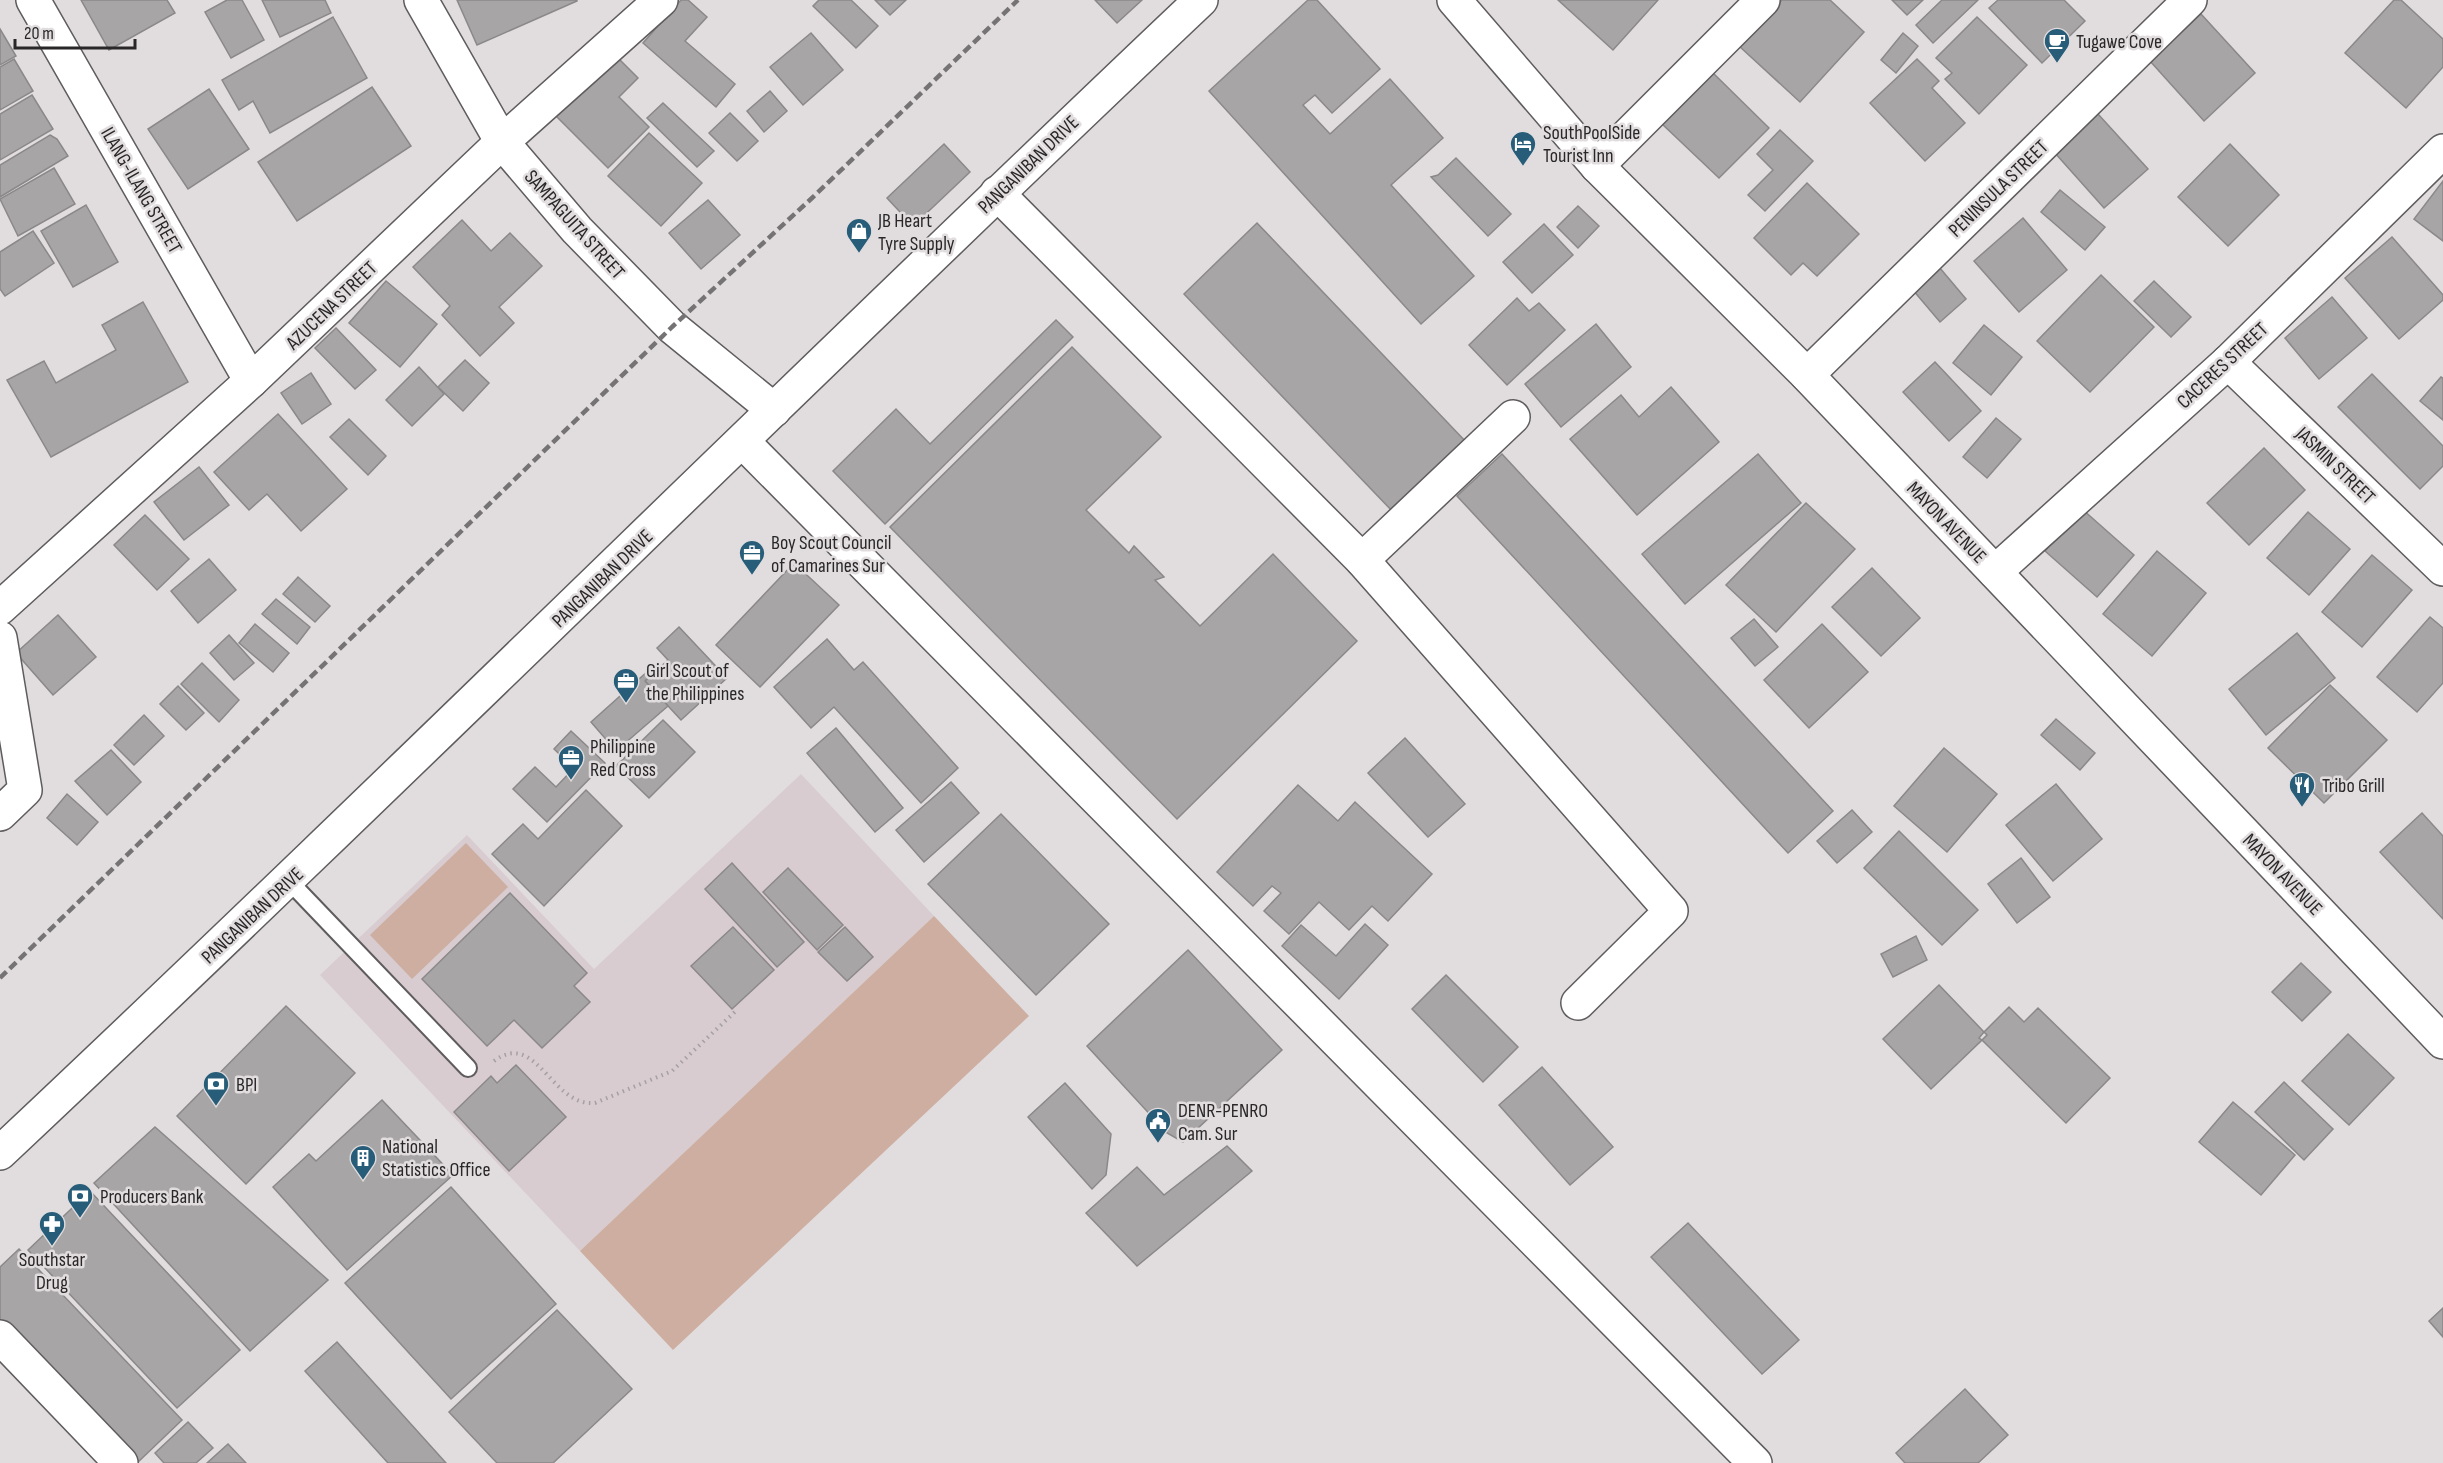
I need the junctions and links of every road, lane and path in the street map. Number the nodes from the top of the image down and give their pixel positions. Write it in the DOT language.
graph roads {
  1 [pos="33,0"];
  2 [pos="421,0"];
  3 [pos="661,0"];
  4 [pos="1201,0"];
  5 [pos="1454,0"];
  6 [pos="1763,0"];
  7 [pos="2190,0"];
  8 [pos="502,142"];
  9 [pos="2443,151"];
  10 [pos="1597,166"];
  11 [pos="997,193"];
  12 [pos="2228,362"];
  13 [pos="1807,375"];
  14 [pos="251,381"];
  15 [pos="774,410"];
  16 [pos="1513,417"];
  17 [pos="743,442"];
  18 [pos="1362,560"];
  19 [pos="2443,569"];
  20 [pos="1995,572"];
  21 [pos="0,608"];
  22 [pos="0,638"];
  23 [pos="0,814"];
  24 [pos="289,881"];
  25 [pos="1578,1003"];
  26 [pos="738,1009"];
  27 [pos="2443,1042"];
  28 [pos="468,1068"];
  29 [pos="0,1153"];
  30 [pos="0,1337"];
  31 [pos="121,1463"];
  32 [pos="1755,1463"];
  1 -- 14 [label="street, ILANG-ILANG STREET"];
  2 -- 8 [label="street, SAMPAGUITA STREET"];
  3 -- 8 [label="street, AZUCENA STREET"];
  4 -- 11 [label="street, PANGANIBAN DRIVE"];
  5 -- 10 [label="street, MAYON AVENUE"];
  6 -- 10 [label="street"];
  7 -- 13 [label="street, PENINSULA STREET"];
  8 -- 14 [label="street, AZUCENA STREET"];
  8 -- 15 [label="street, SAMPAGUITA STREET"];
  9 -- 12 [label="street, CACERES STREET"];
  10 -- 13 [label="street, MAYON AVENUE"];
  11 -- 15 [label="street, PANGANIBAN DRIVE"];
  11 -- 18 [label="street"];
  12 -- 19 [label="street, JASMIN STREET"];
  12 -- 20 [label="street, CACERES STREET"];
  13 -- 20 [label="street, MAYON AVENUE"];
  14 -- 21 [label="street, AZUCENA STREET"];
  15 -- 17 [label="street, PANGANIBAN DRIVE"];
  16 -- 18 [label="street"];
  17 -- 24 [label="street, PANGANIBAN DRIVE"];
  17 -- 32 [label="street"];
  18 -- 25 [label="street"];
  20 -- 27 [label="street, MAYON AVENUE"];
  22 -- 23 [label="street"];
  24 -- 28 [label="lane"];
  24 -- 29 [label="street, PANGANIBAN DRIVE"];
  26 -- 28 [label="path"];
  30 -- 31 [label="street"];
}
